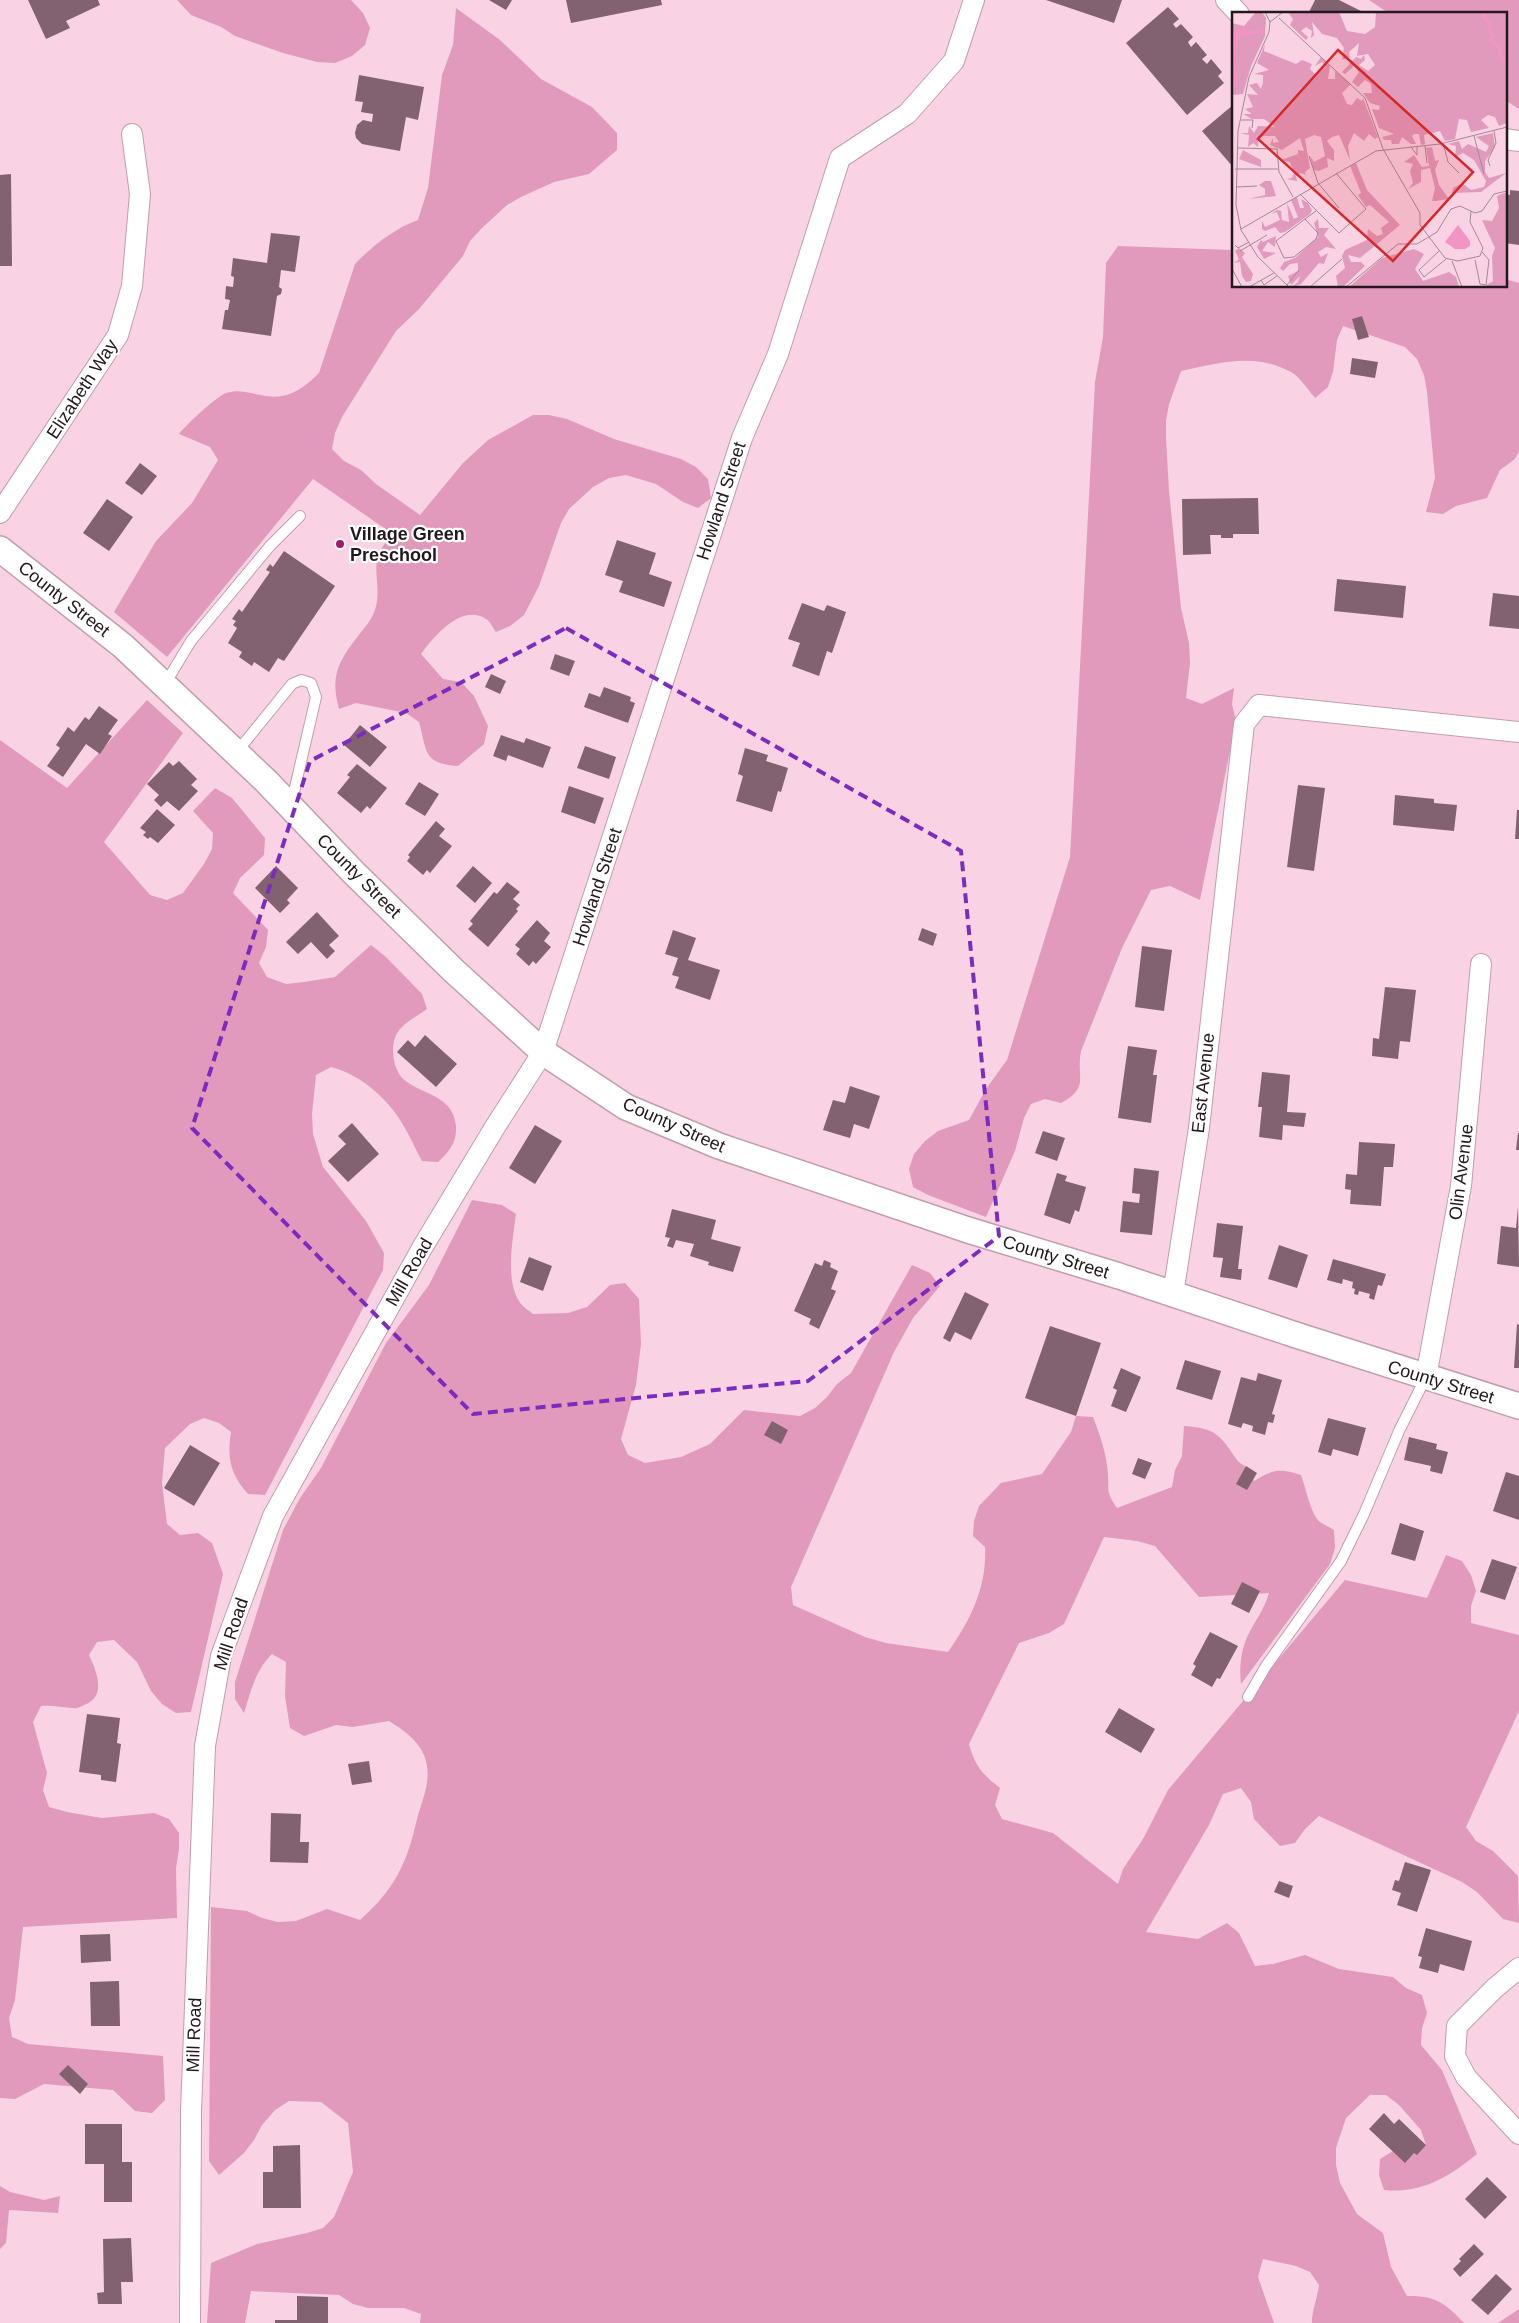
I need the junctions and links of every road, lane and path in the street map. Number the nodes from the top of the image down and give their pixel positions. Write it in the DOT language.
graph roads {
  1 [pos="974,0"];
  2 [pos="1226,0"];
  3 [pos="1237,12"];
  4 [pos="132,134"];
  5 [pos="1506,139"];
  6 [pos="1519,141"];
  7 [pos="0,513"];
  8 [pos="300,516"];
  9 [pos="0,549"];
  10 [pos="165,685"];
  11 [pos="1519,732"];
  12 [pos="236,752"];
  13 [pos="290,806"];
  14 [pos="1481,964"];
  15 [pos="543,1052"];
  16 [pos="1173,1294"];
  17 [pos="1426,1377"];
  18 [pos="1519,1406"];
  19 [pos="1248,1697"];
  20 [pos="1519,1968"];
  21 [pos="1519,2134"];
  22 [pos="190,2323"];
  1 -- 15 [label="street, Howland Street"];
  2 -- 3 [label="street"];
  4 -- 7 [label="street, Elizabeth Way"];
  5 -- 6 [label="street"];
  8 -- 10 [label="lane"];
  9 -- 10 [label="street, County Street"];
  10 -- 12 [label="street, County Street"];
  11 -- 16 [label="street, East Avenue"];
  12 -- 13 [label="street, County Street"];
  12 -- 13 [label="lane"];
  13 -- 15 [label="street, County Street"];
  14 -- 17 [label="street, Olin Avenue"];
  15 -- 16 [label="street, County Street"];
  15 -- 22 [label="street, Mill Road"];
  16 -- 17 [label="street, County Street"];
  17 -- 18 [label="street, County Street"];
  17 -- 19 [label="lane"];
  20 -- 21 [label="street"];
}
